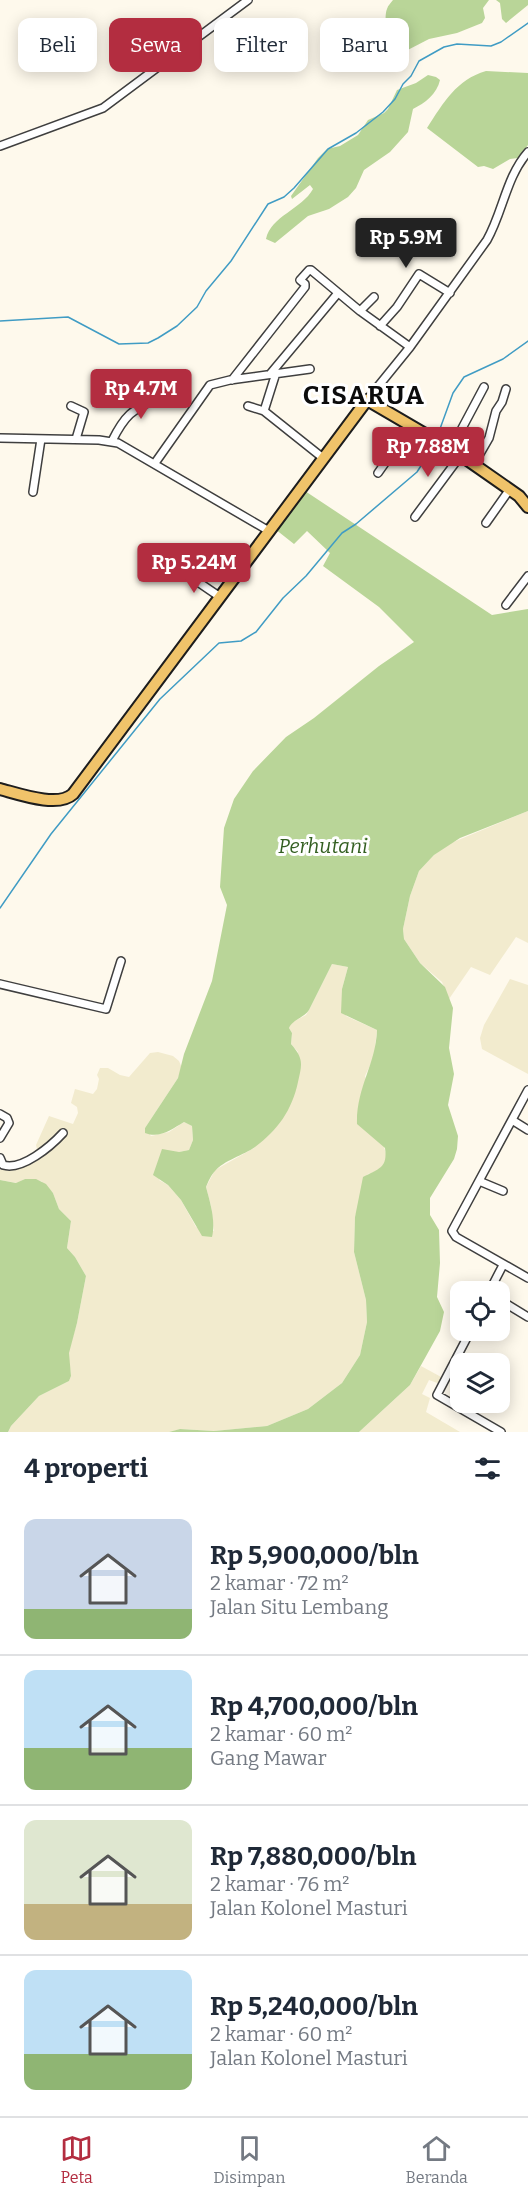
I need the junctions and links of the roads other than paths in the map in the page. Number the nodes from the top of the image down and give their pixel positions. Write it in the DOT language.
graph roads {
  1 [pos="248,0"];
  2 [pos="0,146"];
  3 [pos="528,152"];
  4 [pos="338,293"];
  5 [pos="450,293"];
  6 [pos="374,297"];
  7 [pos="360,311"];
  8 [pos="380,326"];
  9 [pos="410,347"];
  10 [pos="310,369"];
  11 [pos="274,373"];
  12 [pos="232,380"];
  13 [pos="484,387"];
  14 [pos="506,388"];
  15 [pos="165,393"];
  16 [pos="367,400"];
  17 [pos="71,406"];
  18 [pos="248,406"];
  19 [pos="264,411"];
  20 [pos="411,426"];
  21 [pos="0,438"];
  22 [pos="41,439"];
  23 [pos="76,439"];
  24 [pos="112,441"];
  25 [pos="451,449"];
  26 [pos="323,458"];
  27 [pos="155,463"];
  28 [pos="474,464"];
  29 [pos="378,473"];
  30 [pos="510,489"];
  31 [pos="33,492"];
  32 [pos="528,507"];
  33 [pos="415,517"];
  34 [pos="486,523"];
  35 [pos="269,531"];
  36 [pos="182,571"];
  37 [pos="528,576"];
  38 [pos="220,597"];
  39 [pos="506,604"];
  40 [pos="0,789"];
  41 [pos="121,961"];
  42 [pos="0,984"];
  43 [pos="528,1090"];
  44 [pos="0,1114"];
  45 [pos="512,1120"];
  46 [pos="528,1130"];
  47 [pos="63,1133"];
  48 [pos="0,1138"];
  49 [pos="0,1158"];
  50 [pos="479,1181"];
  51 [pos="503,1191"];
  52 [pos="503,1265"];
  53 [pos="527,1275"];
  54 [pos="495,1281"];
  55 [pos="510,1306"];
  56 [pos="528,1317"];
  57 [pos="465,1341"];
  58 [pos="501,1432"];
  1 -- 2 [label="street"];
  3 -- 5 [label="street"];
  4 -- 7 [label="street"];
  4 -- 11 [label="street"];
  4 -- 12 [label="street"];
  5 -- 8 [label="street"];
  5 -- 9 [label="street"];
  6 -- 7 [label="street"];
  7 -- 8 [label="street"];
  8 -- 9 [label="street"];
  9 -- 16 [label="street"];
  10 -- 11 [label="street"];
  11 -- 12 [label="street"];
  11 -- 19 [label="street"];
  12 -- 27 [label="street"];
  13 -- 25 [label="street"];
  14 -- 28 [label="street"];
  15 -- 24 [label="street"];
  16 -- 20 [label="main road"];
  16 -- 26 [label="main road"];
  17 -- 23 [label="street"];
  18 -- 19 [label="street"];
  19 -- 26 [label="street"];
  20 -- 25 [label="main road"];
  20 -- 29 [label="street"];
  21 -- 22 [label="street"];
  22 -- 23 [label="street"];
  22 -- 31 [label="street"];
  23 -- 24 [label="street"];
  24 -- 27 [label="street"];
  25 -- 28 [label="main road"];
  25 -- 33 [label="street"];
  26 -- 35 [label="main road"];
  27 -- 35 [label="street"];
  28 -- 30 [label="main road"];
  30 -- 32 [label="main road"];
  30 -- 34 [label="street"];
  35 -- 38 [label="main road"];
  36 -- 38 [label="street"];
  37 -- 39 [label="street"];
  38 -- 40 [label="main road"];
  41 -- 42 [label="street"];
  43 -- 45 [label="street"];
  44 -- 48 [label="street"];
  45 -- 46 [label="street"];
  45 -- 50 [label="street"];
  47 -- 49 [label="street"];
  50 -- 51 [label="street"];
  50 -- 52 [label="street"];
  52 -- 53 [label="street"];
  52 -- 54 [label="street"];
  55 -- 56 [label="street"];
  57 -- 58 [label="street"];
}
